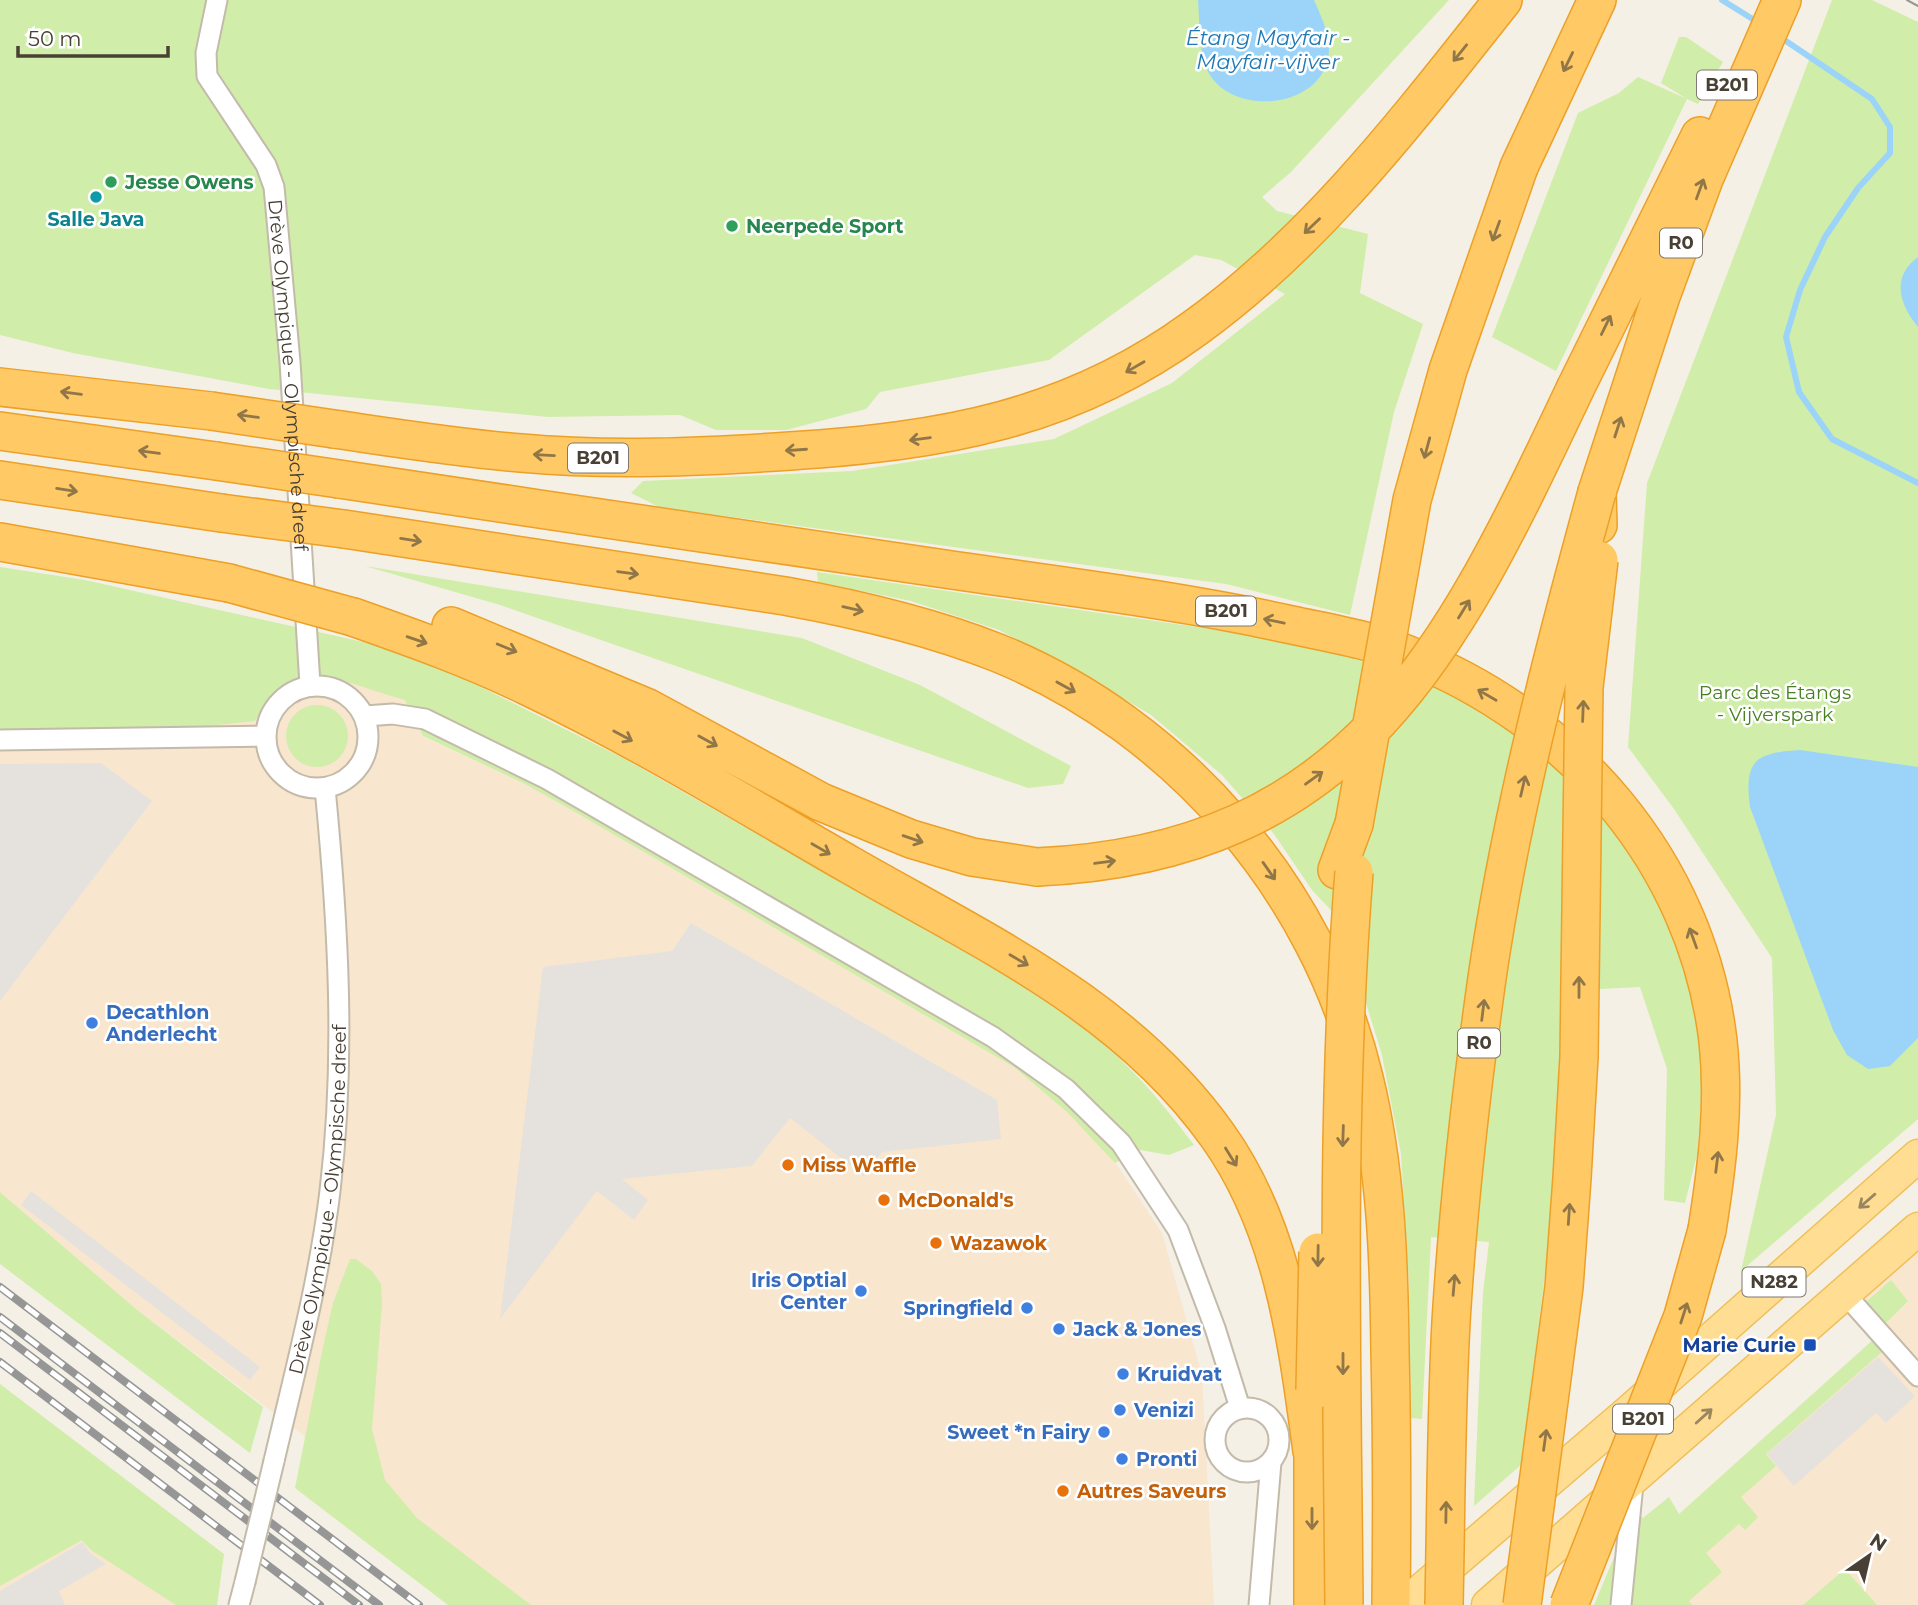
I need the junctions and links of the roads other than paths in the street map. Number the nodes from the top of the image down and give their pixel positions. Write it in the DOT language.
graph roads {
  1 [pos="217,0"];
  2 [pos="1503,0"];
  3 [pos="1597,0"];
  4 [pos="1773,0"];
  5 [pos="1782,0"];
  6 [pos="0,387"];
  7 [pos="0,431"];
  8 [pos="0,480"];
  9 [pos="1597,492"];
  10 [pos="0,522"];
  11 [pos="0,542"];
  12 [pos="228,571"];
  13 [pos="352,604"];
  14 [pos="310,685"];
  15 [pos="365,716"];
  16 [pos="265,736"];
  17 [pos="0,740"];
  18 [pos="325,788"];
  19 [pos="1354,824"];
  20 [pos="1918,1156"];
  21 [pos="1918,1229"];
  22 [pos="1845,1294"];
  23 [pos="1918,1376"];
  24 [pos="1240,1408"];
  25 [pos="1631,1410"];
  26 [pos="1312,1451"];
  27 [pos="1271,1462"];
  28 [pos="1634,1478"];
  29 [pos="239,1605"];
  30 [pos="1259,1605"];
  31 [pos="1313,1605"];
  32 [pos="1343,1605"];
  33 [pos="1391,1605"];
  34 [pos="1404,1605"];
  35 [pos="1444,1605"];
  36 [pos="1488,1605"];
  37 [pos="1522,1605"];
  38 [pos="1569,1605"];
  39 [pos="1621,1605"];
  1 -- 14 [label="street, Drève Olympique - Olympische dreef"];
  2 -- 6 [label="highway, B201, one-way, bridge"];
  3 -- 19 [label="highway, one-way, bridge"];
  13 -- 4 [label="highway, B201, one-way, bridge"];
  9 -- 5 [label="highway, R0, one-way"];
  38 -- 7 [label="highway, B201, one-way, bridge"];
  8 -- 33 [label="highway, one-way, bridge"];
  35 -- 9 [label="highway, R0, one-way, bridge"];
  37 -- 9 [label="highway, one-way, bridge"];
  10 -- 12 [label="highway, B201"];
  11 -- 12 [label="highway, B201"];
  12 -- 13 [label="highway, B201"];
  13 -- 26 [label="highway, B201, one-way"];
  14 -- 15 [label="street"];
  14 -- 16 [label="street"];
  15 -- 18 [label="street"];
  15 -- 24 [label="street"];
  16 -- 17 [label="street"];
  16 -- 18 [label="street"];
  18 -- 29 [label="street, Drève Olympique - Olympische dreef, bridge"];
  19 -- 26 [label="highway, one-way, bridge"];
  19 -- 32 [label="highway, one-way, bridge"];
  20 -- 25 [label="main road, N282, one-way"];
  21 -- 22 [label="main road, N282"];
  22 -- 23 [label="street"];
  28 -- 22 [label="main road, N282, one-way"];
  24 -- 27 [label="street"];
  24 -- 27 [label="street"];
  25 -- 28 [label="street"];
  25 -- 34 [label="main road, N282"];
  26 -- 31 [label="highway, one-way"];
  27 -- 30 [label="street"];
  28 -- 36 [label="main road, N282"];
  28 -- 39 [label="street"];
}
